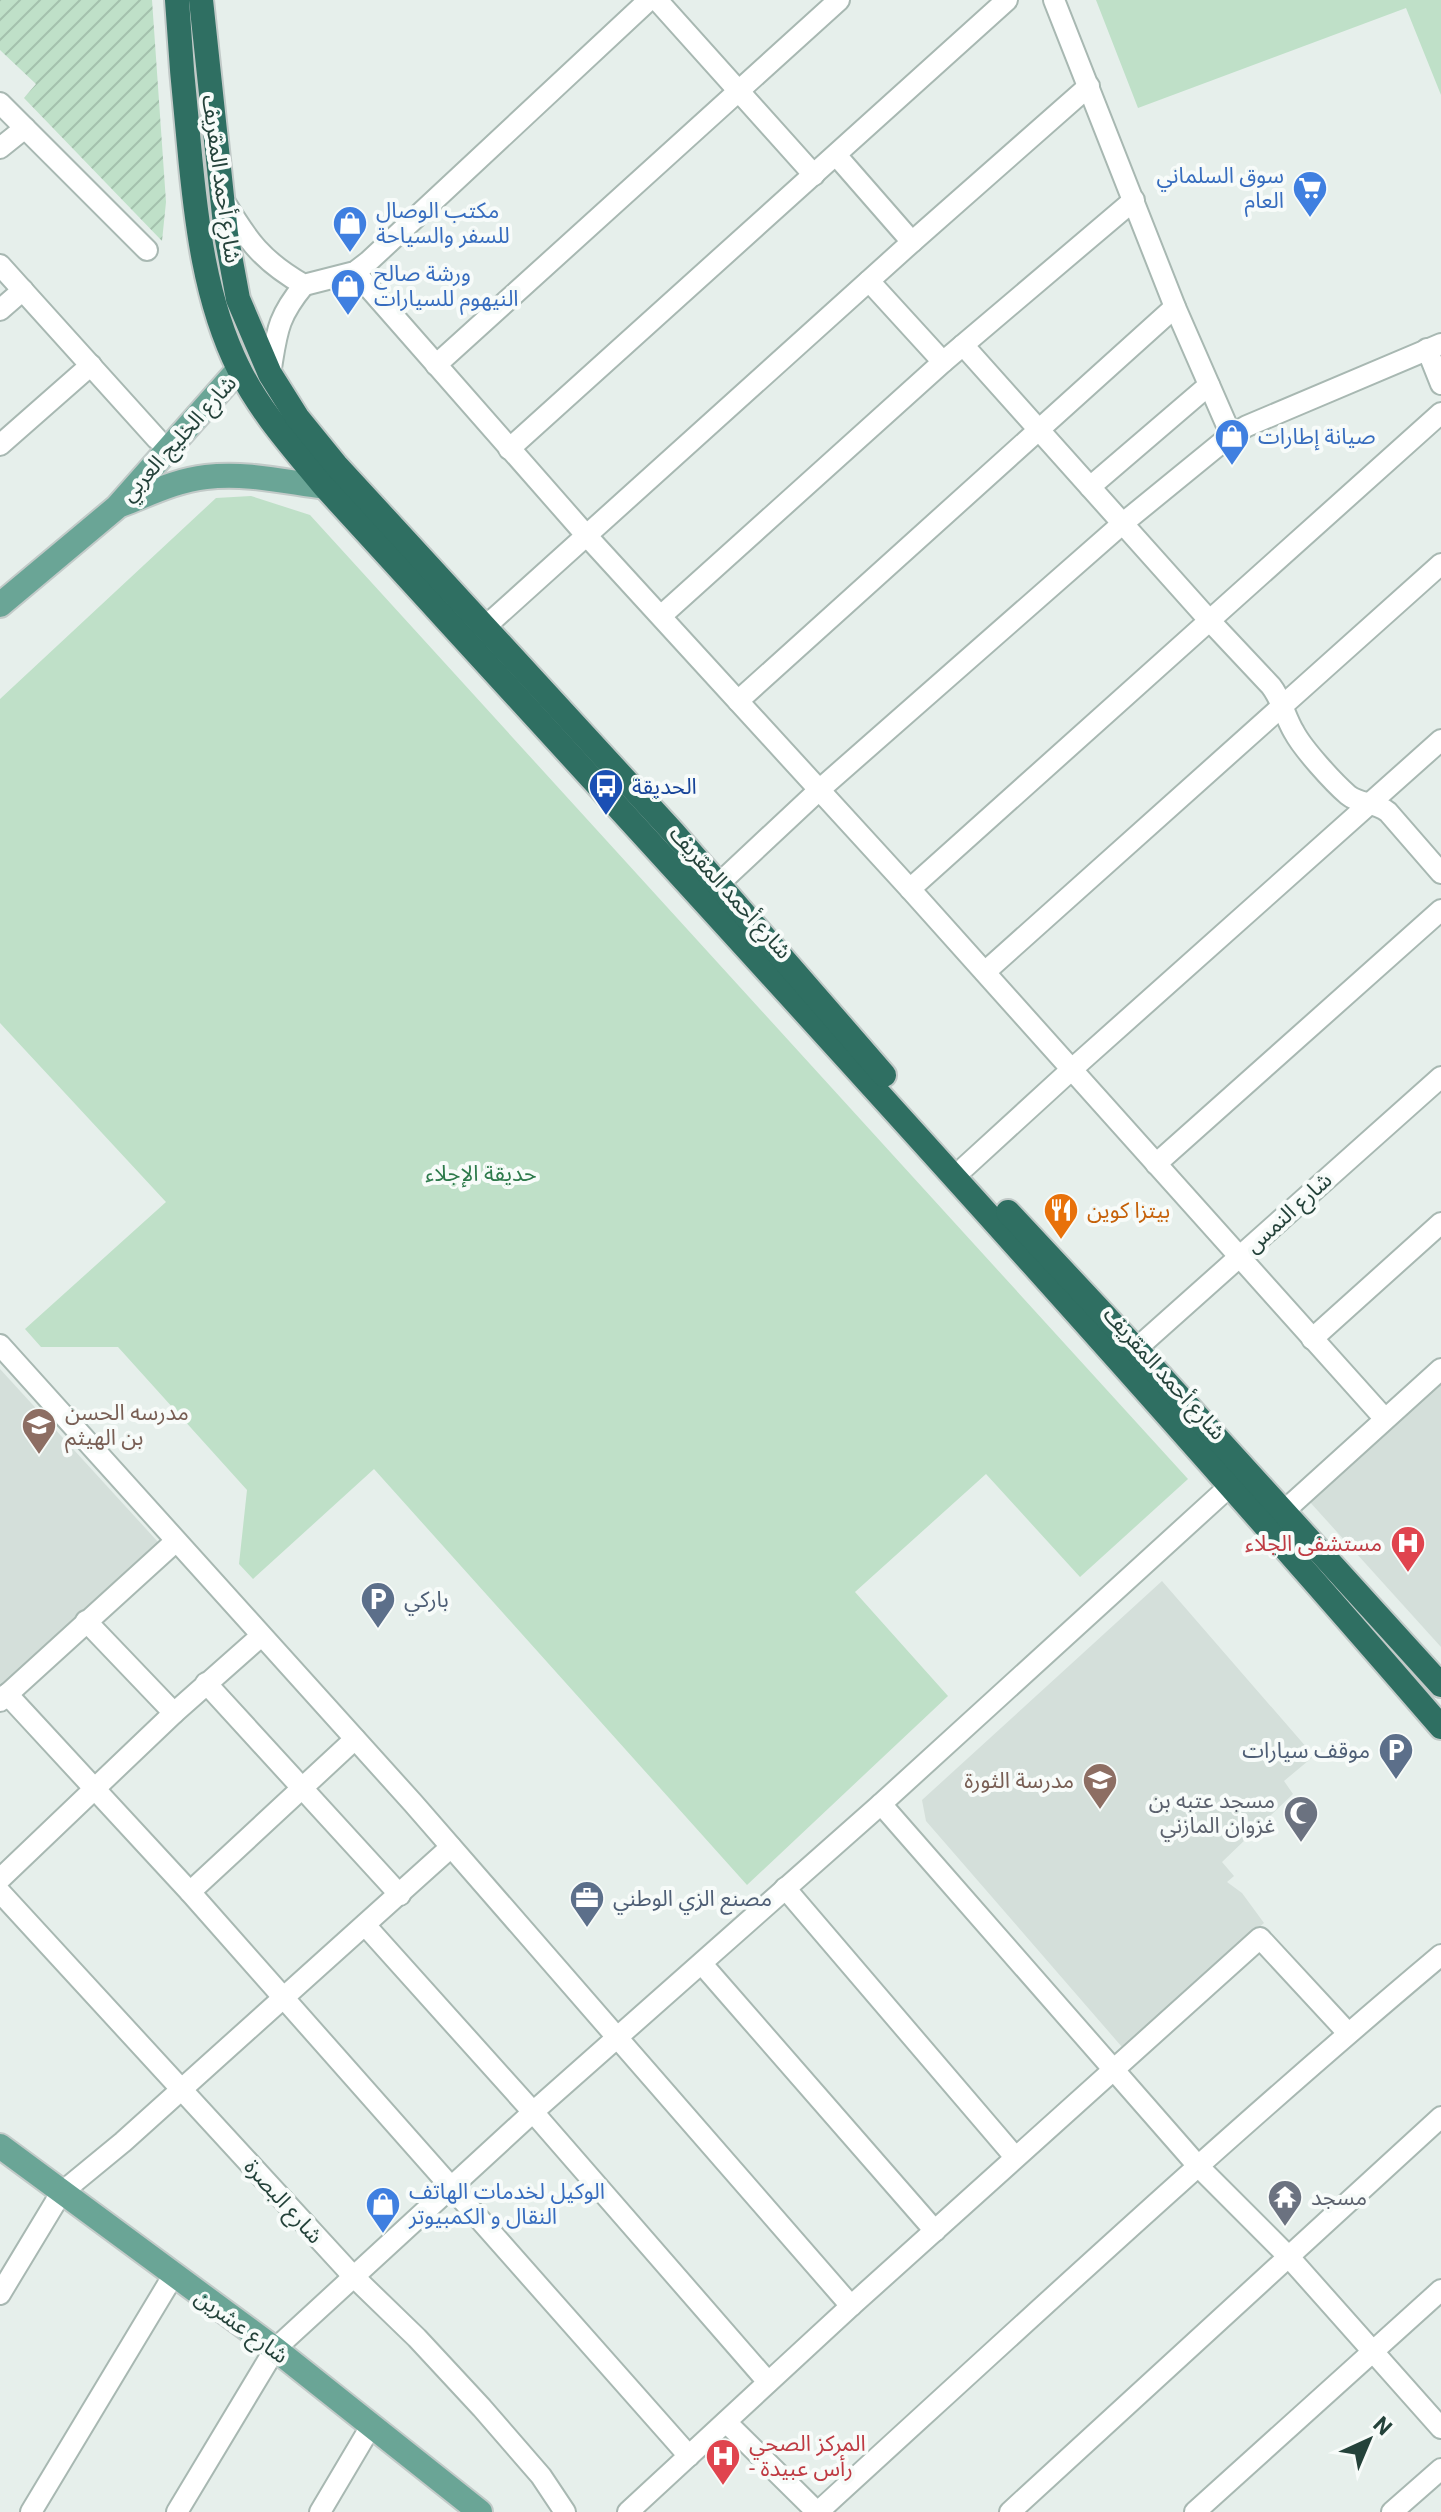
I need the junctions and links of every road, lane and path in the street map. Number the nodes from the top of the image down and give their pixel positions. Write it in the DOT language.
graph roads {
  1 [pos="177,0"];
  2 [pos="201,0"];
  3 [pos="649,0"];
  4 [pos="657,0"];
  5 [pos="839,0"];
  6 [pos="1007,0"];
  7 [pos="1054,0"];
  8 [pos="1089,86"];
  9 [pos="740,90"];
  10 [pos="0,103"];
  11 [pos="25,128"];
  12 [pos="0,148"];
  13 [pos="836,155"];
  14 [pos="814,175"];
  15 [pos="221,197"];
  16 [pos="1134,200"];
  17 [pos="912,242"];
  18 [pos="147,250"];
  19 [pos="0,265"];
  20 [pos="355,272"];
  21 [pos="869,281"];
  22 [pos="304,285"];
  23 [pos="23,290"];
  24 [pos="1175,307"];
  25 [pos="0,310"];
  26 [pos="963,345"];
  27 [pos="1434,347"];
  28 [pos="943,362"];
  29 [pos="91,365"];
  30 [pos="436,365"];
  31 [pos="239,369"];
  32 [pos="270,374"];
  33 [pos="1441,384"];
  34 [pos="1209,385"];
  35 [pos="1441,413"];
  36 [pos="1039,431"];
  37 [pos="1231,435"];
  38 [pos="157,439"];
  39 [pos="0,445"];
  40 [pos="509,449"];
  41 [pos="325,487"];
  42 [pos="1090,487"];
  43 [pos="117,507"];
  44 [pos="1122,524"];
  45 [pos="586,535"];
  46 [pos="1441,564"];
  47 [pos="0,605"];
  48 [pos="661,616"];
  49 [pos="1209,620"];
  50 [pos="486,626"];
  51 [pos="738,701"];
  52 [pos="1282,705"];
  53 [pos="1441,740"];
  54 [pos="818,791"];
  55 [pos="1371,802"];
  56 [pos="1441,873"];
  57 [pos="910,889"];
  58 [pos="710,892"];
  59 [pos="1441,910"];
  60 [pos="985,972"];
  61 [pos="1071,1070"];
  62 [pos="1441,1077"];
  63 [pos="1156,1164"];
  64 [pos="965,1167"];
  65 [pos="1441,1223"];
  66 [pos="1239,1257"];
  67 [pos="1312,1339"];
  68 [pos="0,1345"];
  69 [pos="1136,1349"];
  70 [pos="1441,1369"];
  71 [pos="1385,1419"];
  72 [pos="1231,1485"];
  73 [pos="1283,1512"];
  74 [pos="176,1541"];
  75 [pos="86,1621"];
  76 [pos="261,1636"];
  77 [pos="206,1683"];
  78 [pos="1435,1694"];
  79 [pos="4,1698"];
  80 [pos="174,1713"];
  81 [pos="1441,1727"];
  82 [pos="355,1739"];
  83 [pos="93,1788"];
  84 [pos="302,1788"];
  85 [pos="881,1804"];
  86 [pos="451,1847"];
  87 [pos="4,1865"];
  88 [pos="785,1888"];
  89 [pos="0,1892"];
  90 [pos="190,1892"];
  91 [pos="400,1895"];
  92 [pos="365,1925"];
  93 [pos="1441,1955"];
  94 [pos="702,1964"];
  95 [pos="283,1998"];
  96 [pos="1348,2033"];
  97 [pos="619,2038"];
  98 [pos="1112,2069"];
  99 [pos="183,2089"];
  100 [pos="533,2112"];
  101 [pos="1441,2117"];
  102 [pos="0,2146"];
  103 [pos="1015,2157"];
  104 [pos="1198,2166"];
  105 [pos="451,2186"];
  106 [pos="61,2193"];
  107 [pos="935,2231"];
  108 [pos="1288,2256"];
  109 [pos="173,2276"];
  110 [pos="353,2276"];
  111 [pos="1441,2290"];
  112 [pos="0,2294"];
  113 [pos="851,2306"];
  114 [pos="275,2349"];
  115 [pos="1374,2350"];
  116 [pos="768,2382"];
  117 [pos="726,2422"];
  118 [pos="371,2426"];
  119 [pos="1441,2428"];
  120 [pos="689,2456"];
  121 [pos="1441,2469"];
  122 [pos="31,2512"];
  123 [pos="177,2512"];
  124 [pos="320,2512"];
  125 [pos="480,2512"];
  126 [pos="565,2512"];
  127 [pos="628,2512"];
  128 [pos="818,2512"];
  129 [pos="1010,2512"];
  130 [pos="1195,2512"];
  131 [pos="1392,2512"];
  1 -- 31 [label="highway, شارع أحمد المقريف"];
  2 -- 15 [label="highway, شارع أحمد المقريف"];
  3 -- 20 [label="street"];
  4 -- 9 [label="street"];
  5 -- 9 [label="street"];
  6 -- 13 [label="street"];
  7 -- 8 [label="street"];
  8 -- 16 [label="street"];
  8 -- 17 [label="street"];
  9 -- 14 [label="street"];
  9 -- 30 [label="street"];
  10 -- 11 [label="street"];
  11 -- 12 [label="street"];
  11 -- 18 [label="street"];
  13 -- 14 [label="street"];
  13 -- 17 [label="street"];
  14 -- 40 [label="street"];
  15 -- 22 [label="street"];
  15 -- 32 [label="highway, شارع أحمد المقريف"];
  16 -- 24 [label="street"];
  16 -- 26 [label="street"];
  17 -- 21 [label="street"];
  19 -- 23 [label="street"];
  20 -- 22 [label="street"];
  20 -- 30 [label="street"];
  21 -- 28 [label="street"];
  21 -- 45 [label="street"];
  22 -- 32 [label="street"];
  23 -- 25 [label="street"];
  23 -- 29 [label="street"];
  24 -- 34 [label="street"];
  24 -- 36 [label="street"];
  26 -- 28 [label="street"];
  26 -- 36 [label="street"];
  27 -- 33 [label="street"];
  27 -- 37 [label="street"];
  28 -- 48 [label="street"];
  29 -- 38 [label="street"];
  29 -- 39 [label="street"];
  30 -- 40 [label="street"];
  31 -- 41 [label="highway, شارع أحمد المقريف"];
  31 -- 43 [label="main road, شارع الخليج العربي"];
  32 -- 50 [label="highway, شارع أحمد المقريف"];
  34 -- 37 [label="street"];
  34 -- 42 [label="street"];
  35 -- 49 [label="street"];
  36 -- 42 [label="street"];
  36 -- 51 [label="street"];
  37 -- 44 [label="street"];
  40 -- 45 [label="street"];
  41 -- 43 [label="main road, شارع الخليج العربي"];
  41 -- 58 [label="highway, شارع أحمد المقريف"];
  42 -- 44 [label="street"];
  43 -- 47 [label="main road, شارع الخليج العربي"];
  44 -- 49 [label="street"];
  44 -- 54 [label="street"];
  45 -- 48 [label="street"];
  45 -- 50 [label="street"];
  46 -- 52 [label="street"];
  48 -- 51 [label="street"];
  49 -- 52 [label="street"];
  49 -- 57 [label="street"];
  50 -- 58 [label="highway, شارع أحمد المقريف"];
  51 -- 54 [label="street"];
  52 -- 55 [label="street"];
  52 -- 60 [label="street"];
  53 -- 55 [label="street"];
  54 -- 57 [label="street"];
  54 -- 58 [label="street"];
  55 -- 56 [label="street"];
  55 -- 61 [label="street"];
  57 -- 60 [label="street"];
  58 -- 64 [label="highway, شارع أحمد المقريف"];
  58 -- 72 [label="highway, شارع أحمد المقريف"];
  59 -- 63 [label="street"];
  60 -- 61 [label="street"];
  61 -- 63 [label="street"];
  61 -- 64 [label="street"];
  62 -- 66 [label="street, شارع النمس"];
  63 -- 66 [label="street"];
  64 -- 69 [label="highway, شارع أحمد المقريف"];
  65 -- 67 [label="street"];
  66 -- 67 [label="street"];
  66 -- 69 [label="street, شارع النمس"];
  67 -- 71 [label="street"];
  68 -- 74 [label="street"];
  69 -- 73 [label="highway, شارع أحمد المقريف"];
  70 -- 71 [label="street"];
  71 -- 73 [label="street"];
  72 -- 78 [label="highway, شارع أحمد المقريف"];
  72 -- 85 [label="street"];
  73 -- 78 [label="highway, شارع أحمد المقريف"];
  74 -- 75 [label="street"];
  74 -- 76 [label="street"];
  75 -- 79 [label="street"];
  75 -- 80 [label="street"];
  76 -- 77 [label="street"];
  76 -- 82 [label="street"];
  77 -- 80 [label="street"];
  77 -- 84 [label="street"];
  78 -- 81 [label="highway, شارع أحمد المقريف"];
  79 -- 83 [label="street"];
  80 -- 83 [label="street"];
  82 -- 84 [label="street"];
  82 -- 86 [label="street"];
  83 -- 87 [label="street"];
  83 -- 90 [label="street"];
  84 -- 90 [label="street"];
  84 -- 91 [label="street"];
  85 -- 88 [label="street"];
  85 -- 98 [label="street"];
  86 -- 91 [label="street"];
  86 -- 97 [label="street"];
  88 -- 94 [label="street"];
  88 -- 103 [label="street"];
  89 -- 99 [label="street, شارع البصرة"];
  90 -- 95 [label="street"];
  91 -- 92 [label="street"];
  92 -- 95 [label="street"];
  92 -- 100 [label="street"];
  93 -- 96 [label="street"];
  94 -- 97 [label="street"];
  94 -- 107 [label="street"];
  95 -- 99 [label="street"];
  95 -- 105 [label="street"];
  96 -- 98 [label="street"];
  96 -- 104 [label="street"];
  97 -- 100 [label="street"];
  97 -- 113 [label="street"];
  98 -- 103 [label="street"];
  98 -- 104 [label="street"];
  99 -- 106 [label="street"];
  99 -- 110 [label="street, شارع البصرة"];
  100 -- 105 [label="street"];
  100 -- 116 [label="street"];
  101 -- 108 [label="street"];
  102 -- 106 [label="main road, شارع عشرين"];
  103 -- 107 [label="street"];
  104 -- 108 [label="street"];
  104 -- 128 [label="street"];
  105 -- 110 [label="street"];
  105 -- 120 [label="street"];
  106 -- 109 [label="main road, شارع عشرين"];
  106 -- 112 [label="street"];
  107 -- 113 [label="street"];
  108 -- 115 [label="street"];
  108 -- 129 [label="street"];
  109 -- 114 [label="main road, شارع عشرين"];
  109 -- 122 [label="street"];
  110 -- 114 [label="street"];
  110 -- 126 [label="street, شارع البصرة"];
  111 -- 115 [label="street"];
  113 -- 116 [label="street"];
  114 -- 118 [label="main road, شارع عشرين"];
  114 -- 123 [label="street"];
  115 -- 119 [label="street"];
  115 -- 130 [label="street"];
  116 -- 117 [label="street"];
  117 -- 120 [label="street"];
  117 -- 128 [label="street"];
  118 -- 124 [label="street"];
  118 -- 125 [label="main road, شارع عشرين"];
  120 -- 127 [label="street"];
  121 -- 131 [label="street"];
}
